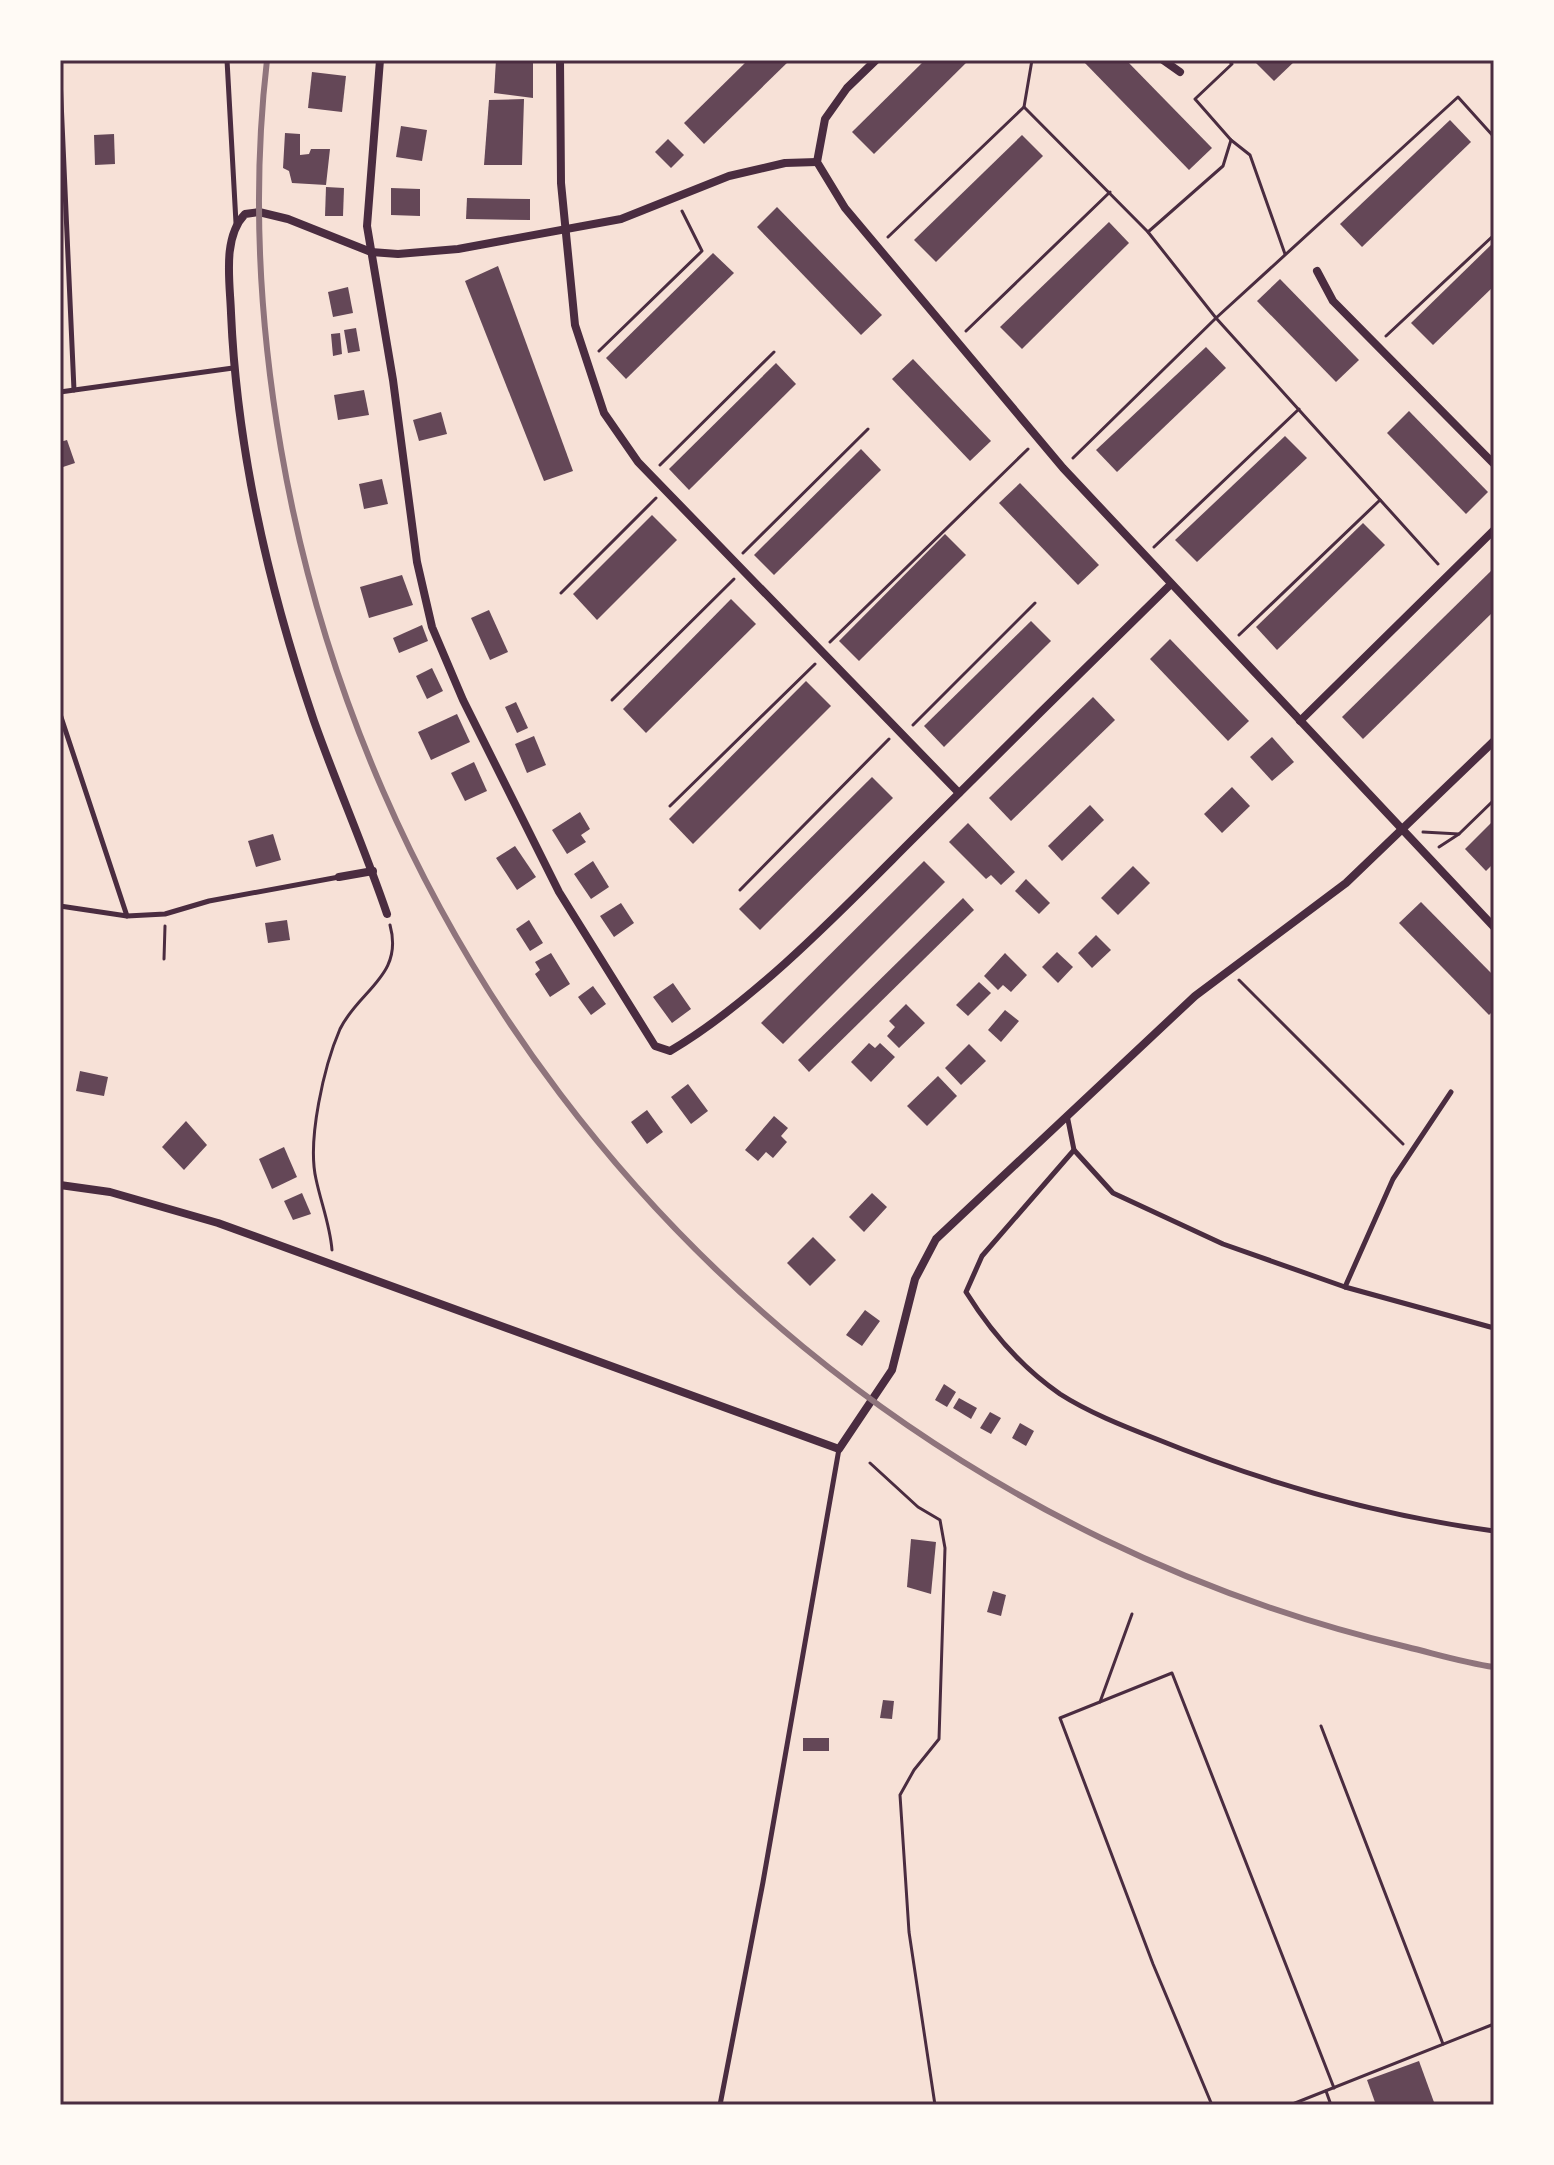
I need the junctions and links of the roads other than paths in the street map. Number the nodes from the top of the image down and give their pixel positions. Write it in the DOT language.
graph roads {
  1 [pos="227,60"];
  2 [pos="380,60"];
  3 [pos="560,60"];
  4 [pos="876,60"];
  5 [pos="1163,60"];
  6 [pos="1180,72"];
  7 [pos="60,78"];
  8 [pos="817,162"];
  9 [pos="236,223"];
  10 [pos="567,229"];
  11 [pos="371,252"];
  12 [pos="1317,271"];
  13 [pos="233,368"];
  14 [pos="74,390"];
  15 [pos="60,392"];
  16 [pos="1494,464"];
  17 [pos="1494,530"];
  18 [pos="1171,584"];
  19 [pos="60,714"];
  20 [pos="1300,721"];
  21 [pos="1494,741"];
  22 [pos="959,793"];
  23 [pos="1403,831"];
  24 [pos="373,871"];
  25 [pos="339,877"];
  26 [pos="60,906"];
  27 [pos="387,914"];
  28 [pos="127,916"];
  29 [pos="1494,927"];
  30 [pos="1451,1092"];
  31 [pos="1067,1113"];
  32 [pos="1074,1150"];
  33 [pos="60,1185"];
  34 [pos="1345,1287"];
  35 [pos="1494,1328"];
  36 [pos="839,1449"];
  37 [pos="1494,1531"];
  38 [pos="720,2105"];
  1 -- 9 [label="lane"];
  2 -- 11 [label="street"];
  3 -- 10 [label="street"];
  4 -- 8 [label="street"];
  5 -- 6 [label="street"];
  7 -- 14 [label="lane"];
  8 -- 10 [label="street"];
  8 -- 18 [label="street"];
  9 -- 11 [label="street"];
  9 -- 13 [label="street"];
  10 -- 11 [label="street"];
  10 -- 22 [label="street"];
  11 -- 22 [label="street"];
  12 -- 16 [label="street"];
  13 -- 14 [label="lane"];
  13 -- 24 [label="street"];
  14 -- 15 [label="lane"];
  17 -- 20 [label="street"];
  18 -- 20 [label="street"];
  18 -- 22 [label="street"];
  19 -- 28 [label="lane"];
  20 -- 23 [label="street"];
  21 -- 23 [label="street"];
  23 -- 29 [label="street"];
  23 -- 31 [label="street"];
  24 -- 25 [label="street"];
  24 -- 27 [label="street"];
  25 -- 28 [label="lane"];
  26 -- 28 [label="lane"];
  30 -- 34 [label="lane"];
  31 -- 32 [label="lane"];
  31 -- 36 [label="street"];
  32 -- 34 [label="lane"];
  32 -- 37 [label="lane"];
  33 -- 36 [label="street"];
  34 -- 35 [label="lane"];
  36 -- 38 [label="lane"];
}
